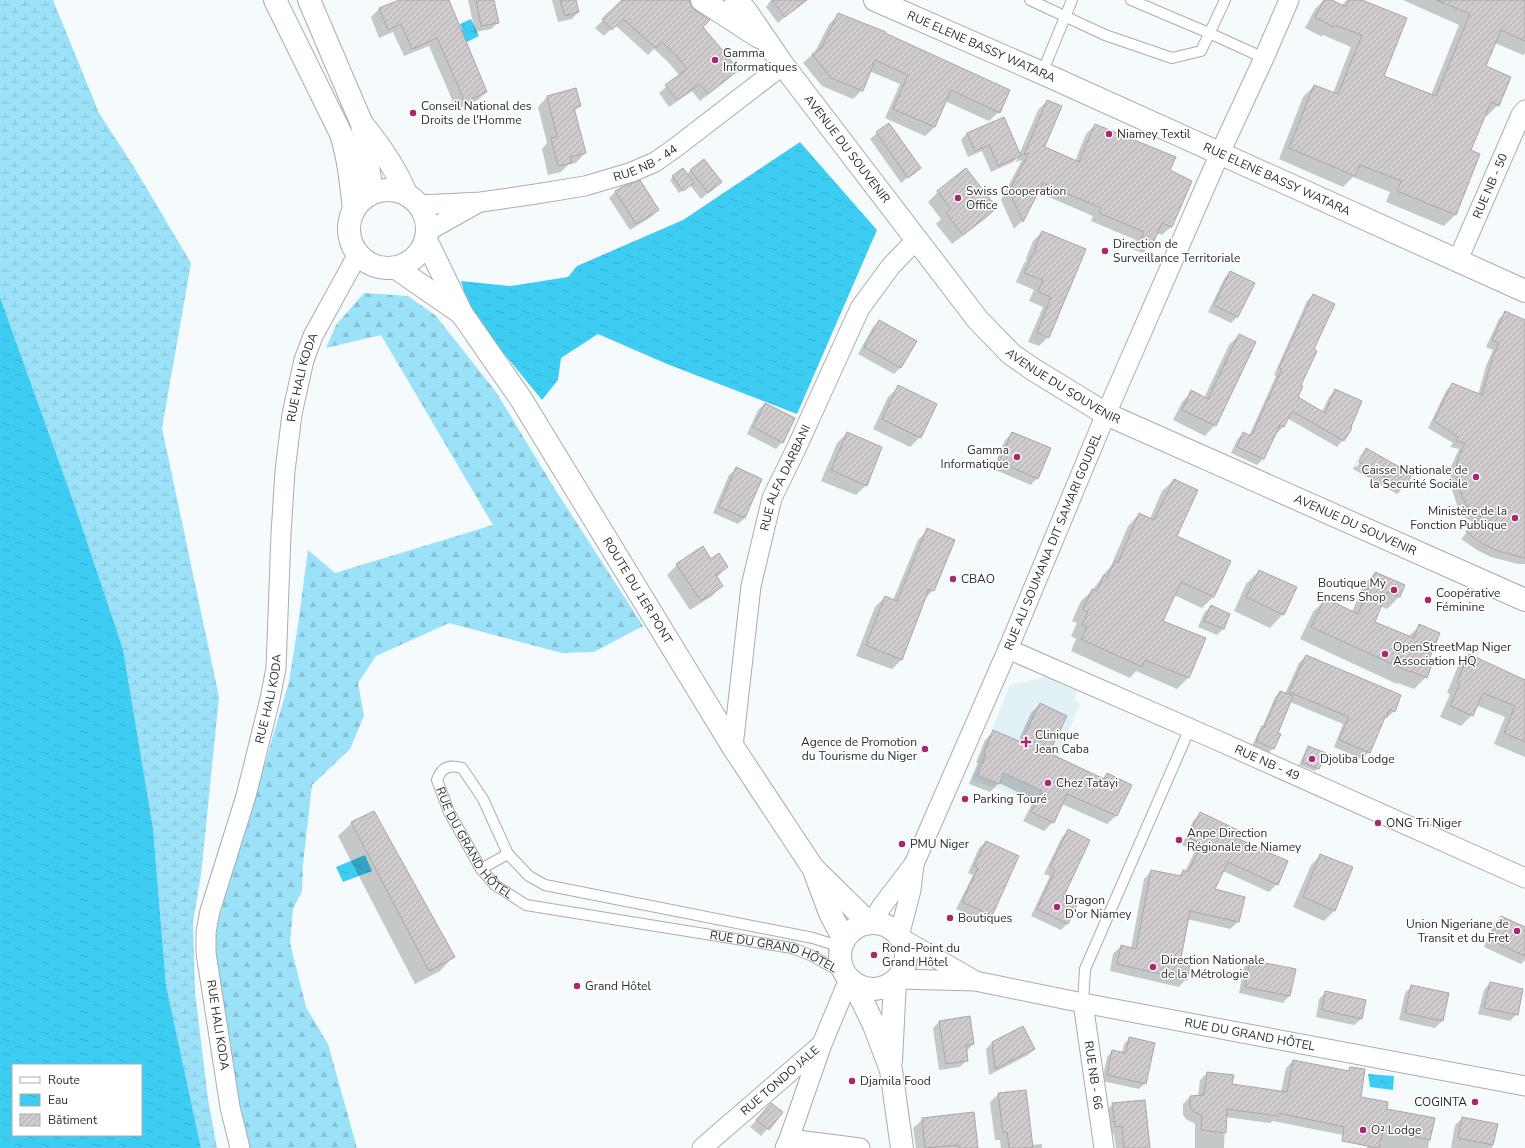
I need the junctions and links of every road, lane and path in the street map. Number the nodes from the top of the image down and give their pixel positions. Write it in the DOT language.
graph roads {
  1 [pos="275,0"];
  2 [pos="309,0"];
  3 [pos="702,0"];
  4 [pos="736,0"];
  5 [pos="875,0"];
  6 [pos="1030,0"];
  7 [pos="1072,0"];
  8 [pos="1131,0"];
  9 [pos="1225,0"];
  10 [pos="1289,0"];
  11 [pos="1064,16"];
  12 [pos="1209,33"];
  13 [pos="765,41"];
  14 [pos="1264,58"];
  15 [pos="783,65"];
  16 [pos="1042,73"];
  17 [pos="1525,110"];
  18 [pos="362,124"];
  19 [pos="1220,152"];
  20 [pos="372,193"];
  21 [pos="413,200"];
  22 [pos="481,202"];
  23 [pos="354,210"];
  24 [pos="427,236"];
  25 [pos="917,239"];
  26 [pos="358,254"];
  27 [pos="1458,262"];
  28 [pos="396,268"];
  29 [pos="1525,292"];
  30 [pos="462,314"];
  31 [pos="1106,414"];
  32 [pos="1525,600"];
  33 [pos="1008,649"];
  34 [pos="1190,728"];
  35 [pos="733,747"];
  36 [pos="508,854"];
  37 [pos="914,864"];
  38 [pos="813,868"];
  39 [pos="481,869"];
  40 [pos="1525,878"];
  41 [pos="870,923"];
  42 [pos="900,937"];
  43 [pos="843,943"];
  44 [pos="849,979"];
  45 [pos="896,980"];
  46 [pos="976,981"];
  47 [pos="1083,1003"];
  48 [pos="822,1044"];
  49 [pos="891,1070"];
  50 [pos="1525,1086"];
  51 [pos="787,1144"];
  52 [pos="240,1148"];
  53 [pos="702,1148"];
  54 [pos="860,1148"];
  55 [pos="902,1148"];
  56 [pos="1104,1148"];
  1 -- 23 [label="main road"];
  2 -- 18 [label="main road"];
  3 -- 13 [label="main road"];
  4 -- 13 [label="main road, AVENUE DU SOUVENIR"];
  5 -- 16 [label="main road, RUE ELENE BASSY WATARA"];
  6 -- 11 [label="lane"];
  7 -- 11 [label="lane"];
  8 -- 12 [label="lane"];
  9 -- 12 [label="lane"];
  10 -- 14 [label="street, RUE ALI SOUMANA DIT SAMARI GOUDEL"];
  11 -- 12 [label="lane"];
  11 -- 16 [label="lane"];
  12 -- 14 [label="lane"];
  13 -- 15 [label="main road, AVENUE DU SOUVENIR"];
  14 -- 19 [label="street, RUE ALI SOUMANA DIT SAMARI GOUDEL"];
  15 -- 22 [label="street, RUE NB - 44"];
  15 -- 25 [label="main road, AVENUE DU SOUVENIR"];
  16 -- 19 [label="main road, RUE ELENE BASSY WATARA"];
  17 -- 27 [label="street, RUE NB - 50"];
  18 -- 20 [label="main road"];
  18 -- 21 [label="main road"];
  19 -- 27 [label="main road, RUE ELENE BASSY WATARA"];
  19 -- 31 [label="street, RUE ALI SOUMANA DIT SAMARI GOUDEL"];
  20 -- 21 [label="main road"];
  20 -- 23 [label="main road"];
  21 -- 22 [label="street, RUE NB - 44"];
  21 -- 24 [label="main road"];
  22 -- 24 [label="street, RUE NB - 44"];
  23 -- 26 [label="main road"];
  24 -- 28 [label="main road"];
  24 -- 30 [label="main road, ROUTE DU 1ER PONT"];
  25 -- 31 [label="main road, AVENUE DU SOUVENIR"];
  25 -- 35 [label="street, RUE ALFA DARBANI"];
  26 -- 28 [label="main road"];
  26 -- 52 [label="street, RUE HALI KODA"];
  27 -- 29 [label="main road, RUE ELENE BASSY WATARA"];
  28 -- 30 [label="main road, ROUTE DU 1ER PONT"];
  30 -- 35 [label="main road, ROUTE DU 1ER PONT"];
  31 -- 32 [label="main road, AVENUE DU SOUVENIR"];
  31 -- 33 [label="street, RUE ALI SOUMANA DIT SAMARI GOUDEL"];
  33 -- 34 [label="street, RUE NB - 49"];
  33 -- 37 [label="street, RUE ALI SOUMANA DIT SAMARI GOUDEL"];
  34 -- 40 [label="street, RUE NB - 49"];
  34 -- 47 [label="lane"];
  35 -- 38 [label="main road, ROUTE DU 1ER PONT"];
  36 -- 39 [label="lane"];
  36 -- 39 [label="lane, RUE DU GRAND HÔTEL"];
  36 -- 43 [label="lane, RUE DU GRAND HÔTEL"];
  37 -- 41 [label="street, RUE ALI SOUMANA DIT SAMARI GOUDEL"];
  37 -- 42 [label="street, RUE ALI SOUMANA DIT SAMARI GOUDEL"];
  38 -- 41 [label="main road, ROUTE DU 1ER PONT"];
  38 -- 43 [label="main road, ROUTE DU 1ER PONT"];
  39 -- 44 [label="lane, RUE DU GRAND HÔTEL"];
  41 -- 42 [label="main road"];
  41 -- 43 [label="main road"];
  42 -- 45 [label="main road"];
  42 -- 46 [label="street, RUE DU GRAND HÔTEL"];
  43 -- 44 [label="main road"];
  44 -- 45 [label="main road"];
  44 -- 48 [label="street, RUE TONDO JALE"];
  44 -- 49 [label="main road"];
  45 -- 46 [label="street, RUE DU GRAND HÔTEL"];
  45 -- 49 [label="main road"];
  46 -- 47 [label="street, RUE DU GRAND HÔTEL"];
  47 -- 50 [label="street, RUE DU GRAND HÔTEL"];
  47 -- 56 [label="street, RUE NB - 66"];
  48 -- 51 [label="street"];
  48 -- 53 [label="street, RUE TONDO JALE"];
  49 -- 55 [label="main road"];
  51 -- 54 [label="street"];
}
